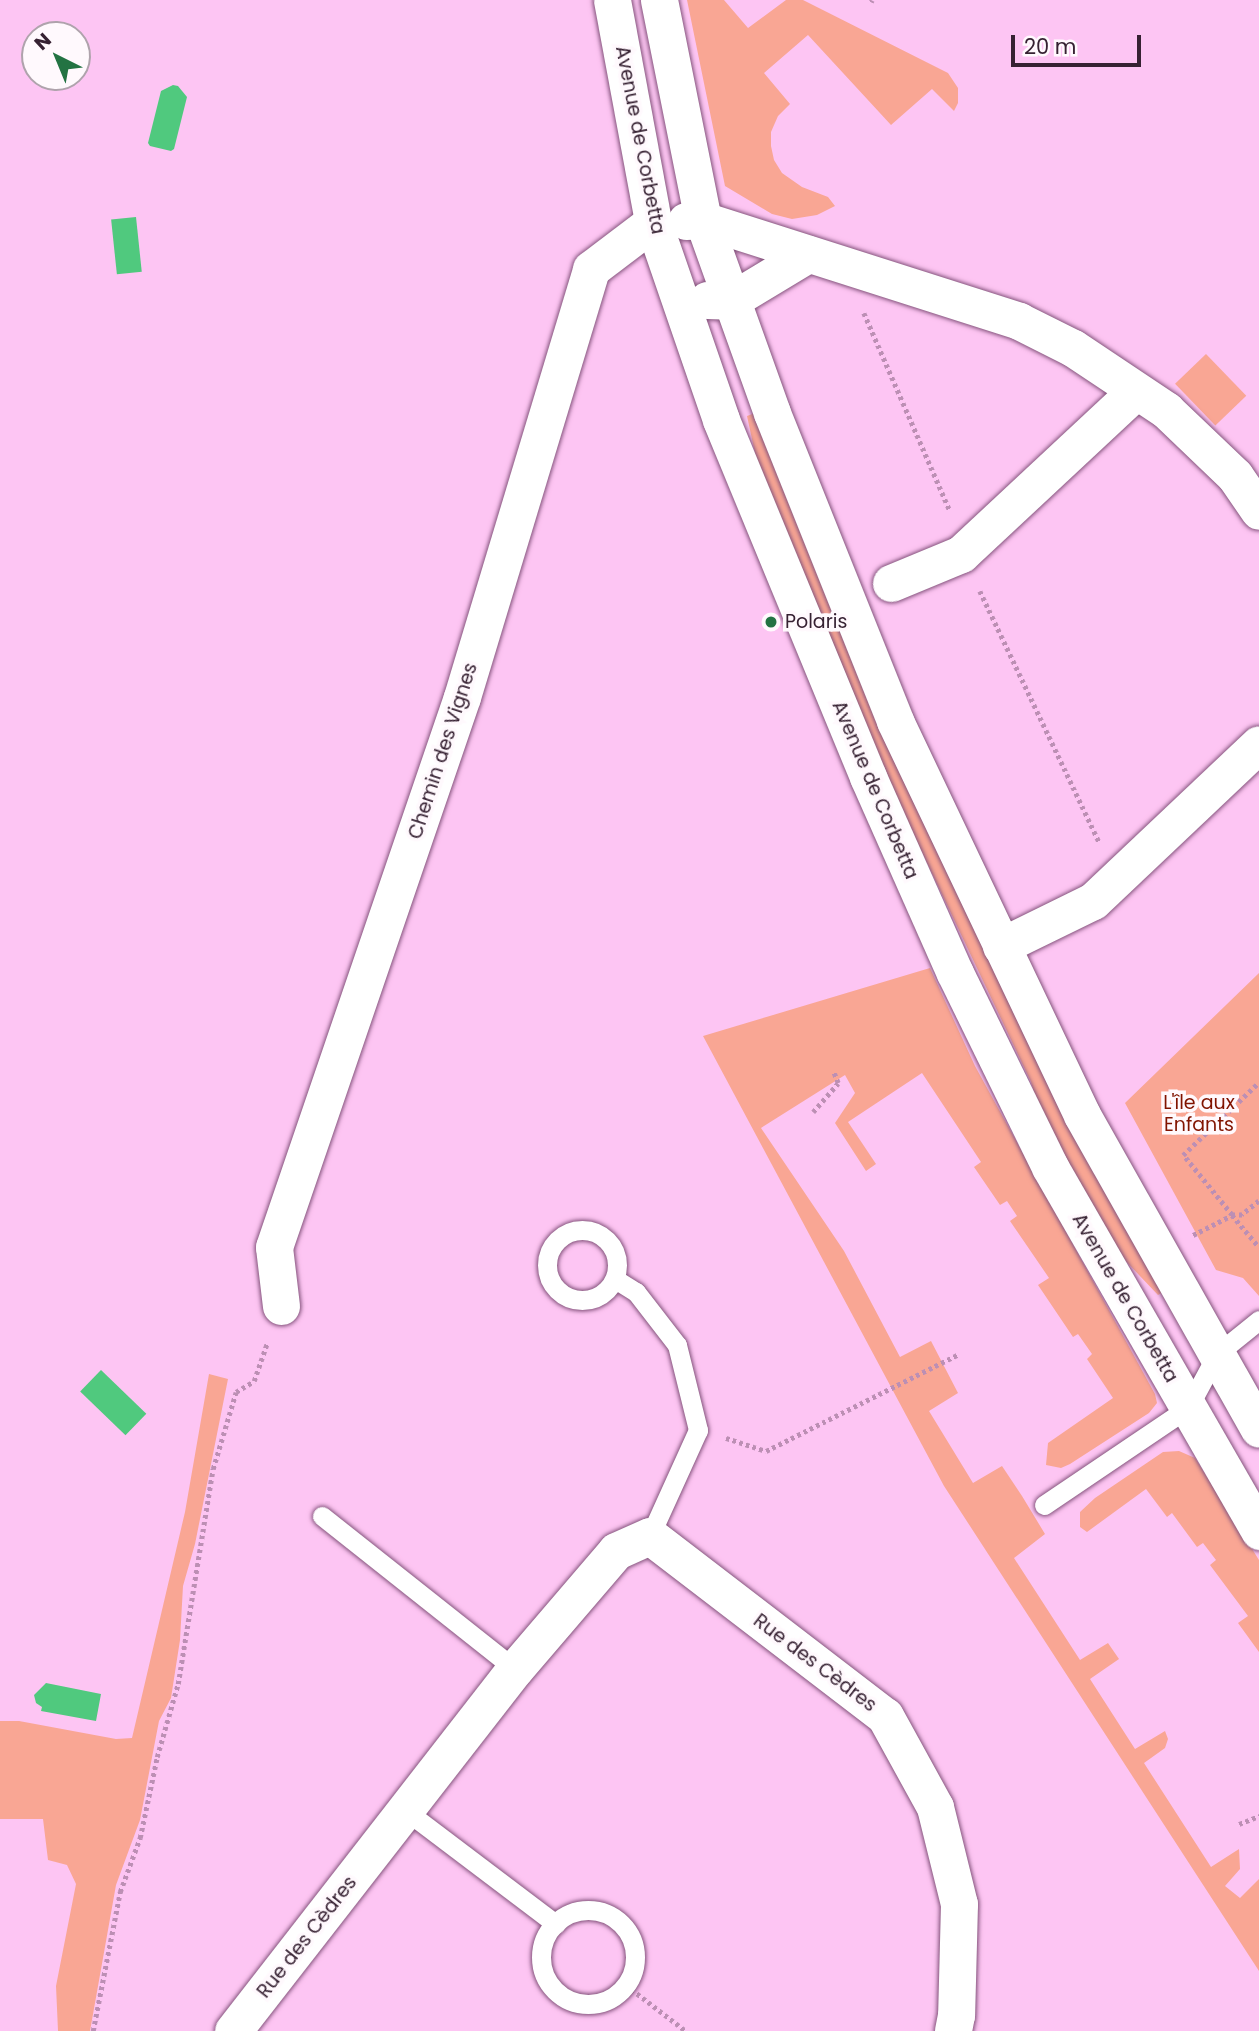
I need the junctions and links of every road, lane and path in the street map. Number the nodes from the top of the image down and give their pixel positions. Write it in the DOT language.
graph roads {
  1 [pos="612,0"];
  2 [pos="659,0"];
  3 [pos="703,220"];
  4 [pos="653,222"];
  5 [pos="808,254"];
  6 [pos="680,300"];
  7 [pos="730,301"];
  8 [pos="1136,391"];
  9 [pos="1259,511"];
  10 [pos="891,583"];
  11 [pos="1259,744"];
  12 [pos="1001,946"];
  13 [pos="834,1073"];
  14 [pos="1259,1082"];
  15 [pos="1253,1088"];
  16 [pos="1259,1095"];
  17 [pos="813,1112"];
  18 [pos="1259,1200"];
  19 [pos="1232,1214"];
  20 [pos="1186,1238"];
  21 [pos="1259,1247"];
  22 [pos="615,1279"];
  23 [pos="281,1306"];
  24 [pos="1259,1320"];
  25 [pos="959,1354"];
  26 [pos="1217,1354"];
  27 [pos="1188,1408"];
  28 [pos="1259,1429"];
  29 [pos="698,1430"];
  30 [pos="1044,1505"];
  31 [pos="321,1516"];
  32 [pos="1259,1531"];
  33 [pos="650,1536"];
  34 [pos="515,1669"];
  35 [pos="405,1810"];
  36 [pos="1259,1816"];
  37 [pos="1239,1824"];
  38 [pos="556,1924"];
  39 [pos="626,1985"];
  40 [pos="93,2031"];
  41 [pos="233,2031"];
  42 [pos="687,2031"];
  43 [pos="953,2031"];
  1 -- 4 [label="street, Avenue de Corbetta"];
  2 -- 3 [label="street"];
  3 -- 4 [label="street"];
  3 -- 5 [label="street"];
  3 -- 7 [label="street"];
  4 -- 6 [label="street, Avenue de Corbetta"];
  4 -- 23 [label="street, Chemin des Vignes"];
  5 -- 7 [label="street"];
  5 -- 8 [label="street"];
  6 -- 7 [label="street"];
  6 -- 27 [label="street, Avenue de Corbetta"];
  7 -- 12 [label="street"];
  8 -- 9 [label="street"];
  8 -- 10 [label="street"];
  11 -- 12 [label="street"];
  12 -- 26 [label="street"];
  13 -- 17 [label="path"];
  14 -- 15 [label="path"];
  15 -- 16 [label="path"];
  15 -- 19 [label="path"];
  18 -- 19 [label="path"];
  19 -- 20 [label="path"];
  19 -- 21 [label="path"];
  22 -- 29 [label="lane"];
  23 -- 40 [label="path"];
  24 -- 26 [label="lane"];
  25 -- 29 [label="path"];
  26 -- 27 [label="lane"];
  26 -- 28 [label="street"];
  27 -- 30 [label="lane"];
  27 -- 32 [label="street, Avenue de Corbetta"];
  29 -- 33 [label="lane"];
  31 -- 34 [label="lane"];
  33 -- 34 [label="street, Rue des Cèdres"];
  33 -- 43 [label="street, Rue des Cèdres"];
  34 -- 35 [label="street, Rue des Cèdres"];
  35 -- 38 [label="lane"];
  35 -- 41 [label="street, Rue des Cèdres"];
  36 -- 37 [label="path"];
  38 -- 39 [label="lane"];
  38 -- 39 [label="lane"];
  39 -- 42 [label="path"];
}
